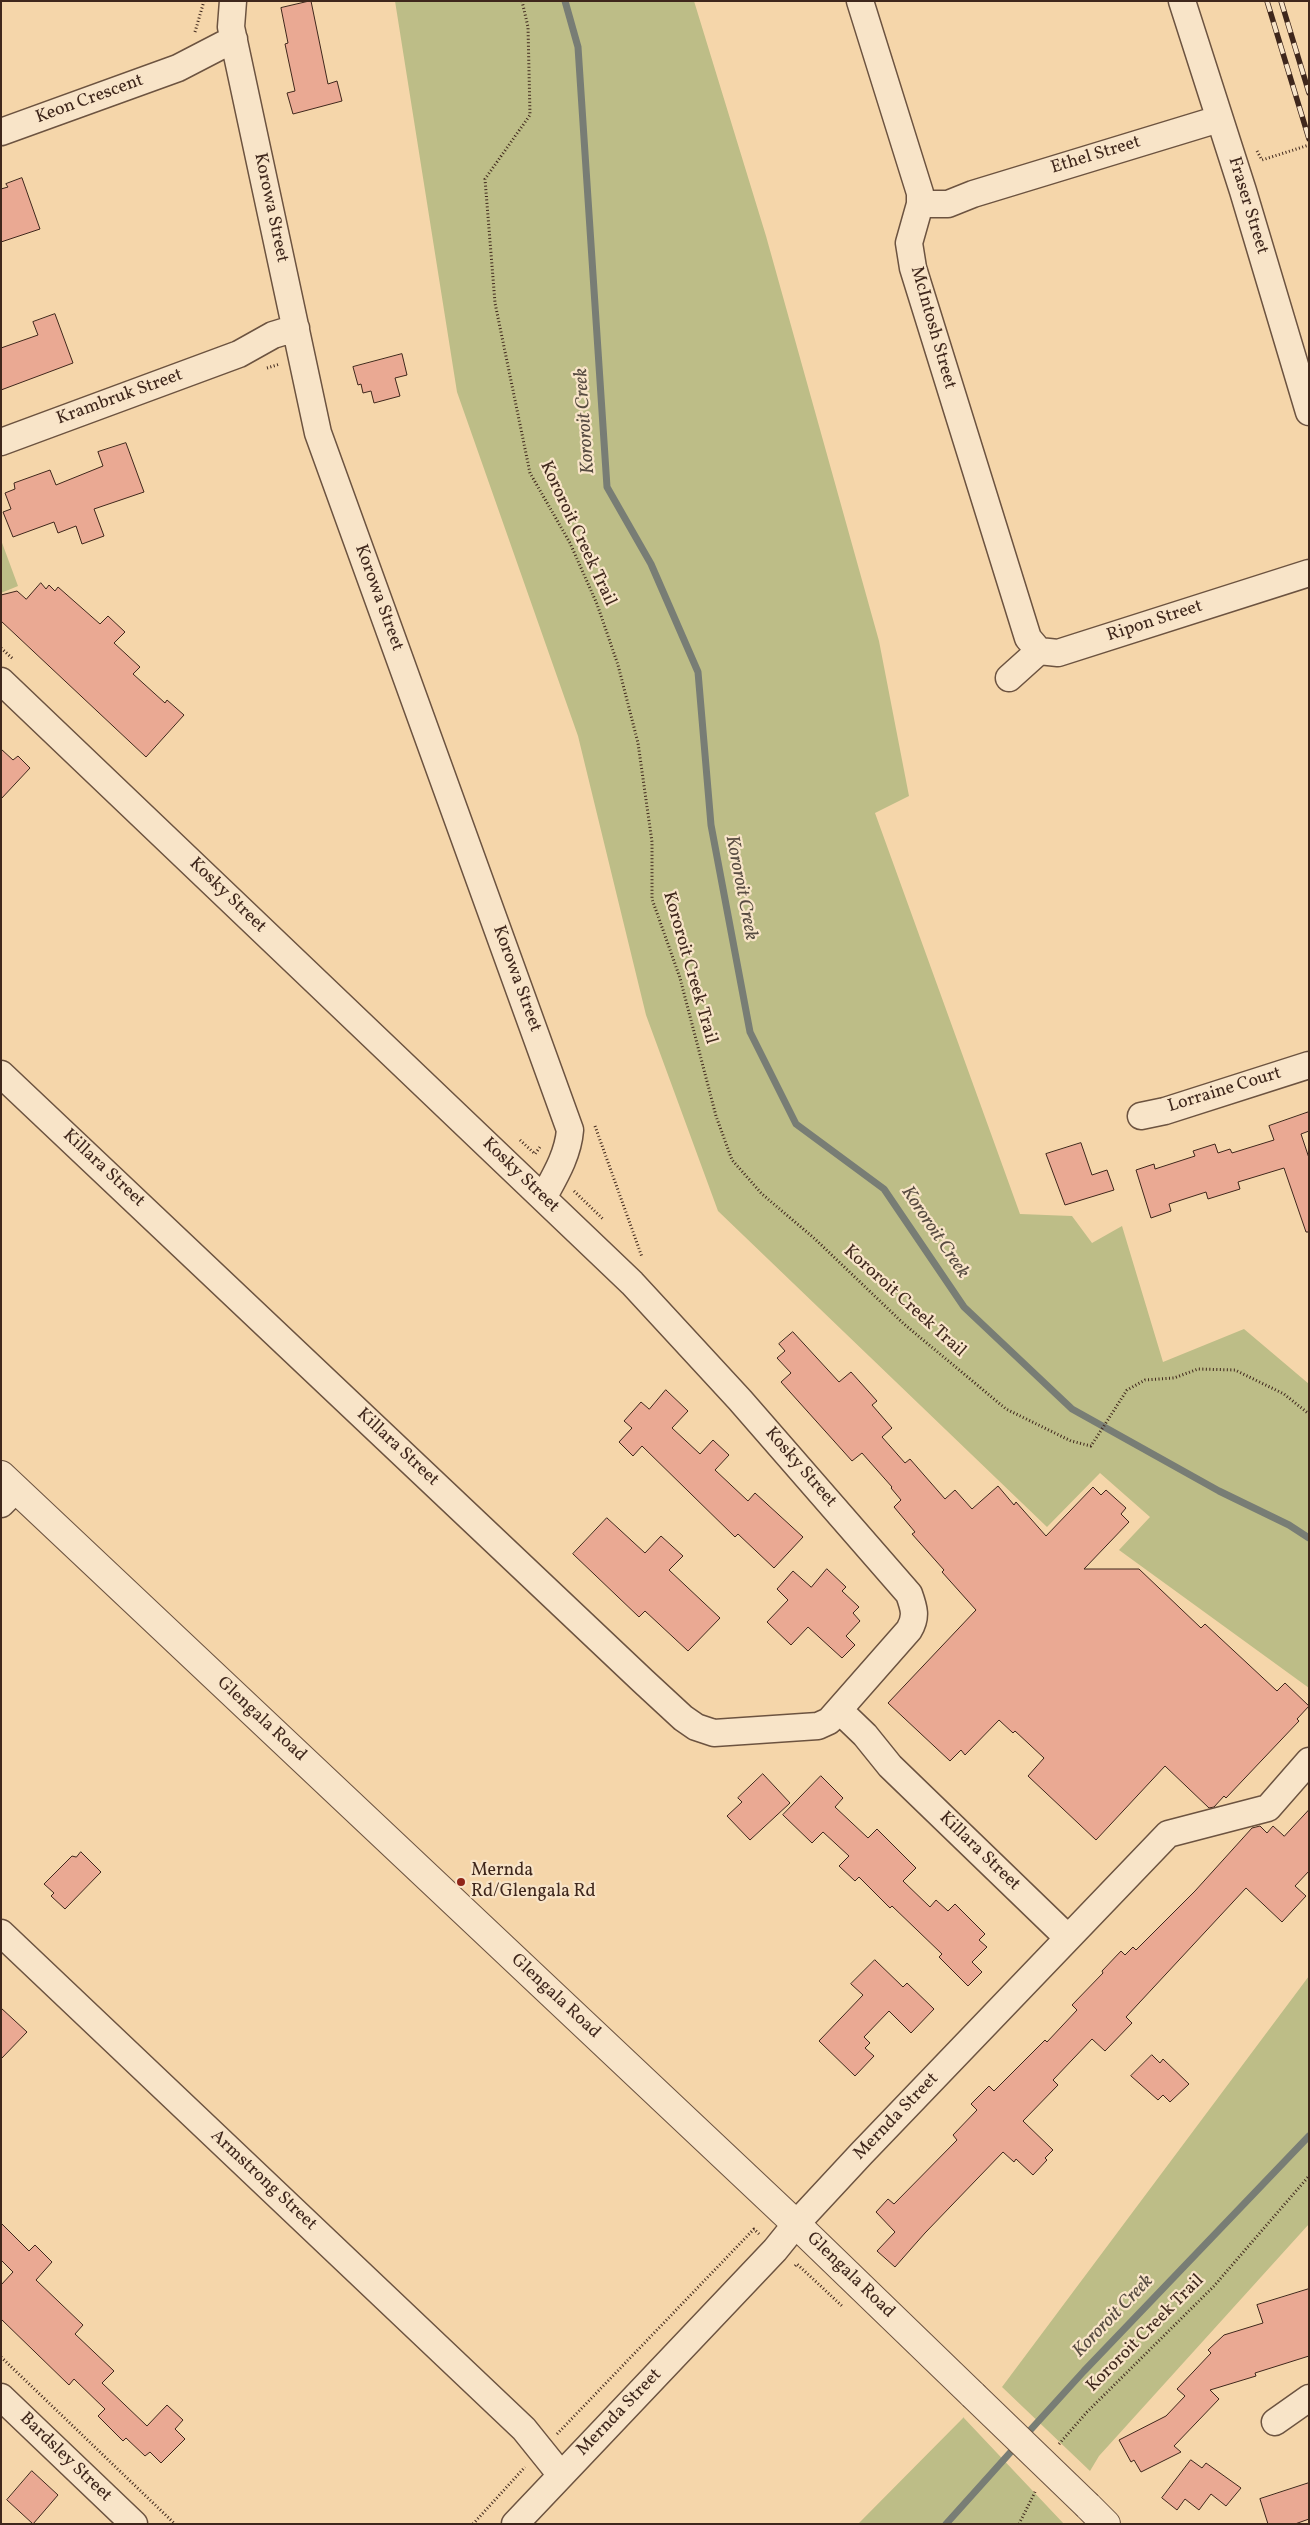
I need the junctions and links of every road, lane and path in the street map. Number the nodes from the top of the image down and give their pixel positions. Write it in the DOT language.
graph roads {
  1 [pos="233,1"];
  2 [pos="522,1"];
  3 [pos="860,1"];
  4 [pos="1182,1"];
  5 [pos="236,49"];
  6 [pos="1219,119"];
  7 [pos="1,132"];
  8 [pos="1309,145"];
  9 [pos="1254,146"];
  10 [pos="920,198"];
  11 [pos="292,347"];
  12 [pos="282,373"];
  13 [pos="1309,412"];
  14 [pos="1,442"];
  15 [pos="1309,573"];
  16 [pos="1,648"];
  17 [pos="1038,651"];
  18 [pos="8,672"];
  19 [pos="1009,678"];
  20 [pos="1309,1065"];
  21 [pos="1,1074"];
  22 [pos="1141,1116"];
  23 [pos="592,1118"];
  24 [pos="514,1134"];
  25 [pos="550,1155"];
  26 [pos="536,1190"];
  27 [pos="610,1226"];
  28 [pos="630,1245"];
  29 [pos="1309,1414"];
  30 [pos="6,1489"];
  31 [pos="834,1715"];
  32 [pos="1309,1760"];
  33 [pos="1,1933"];
  34 [pos="1068,1938"];
  35 [pos="1309,2176"];
  36 [pos="796,2224"];
  37 [pos="775,2250"];
  38 [pos="798,2264"];
  39 [pos="791,2271"];
  40 [pos="847,2311"];
  41 [pos="1,2357"];
  42 [pos="1,2397"];
  43 [pos="1309,2398"];
  44 [pos="1275,2422"];
  45 [pos="1059,2446"];
  46 [pos="543,2447"];
  47 [pos="567,2469"];
  48 [pos="1038,2487"];
  49 [pos="1097,2515"];
  50 [pos="130,2522"];
  51 [pos="176,2524"];
  52 [pos="473,2524"];
  53 [pos="514,2524"];
  54 [pos="1020,2524"];
  1 -- 5 [label="street, Korowa Street"];
  2 -- 29 [label="path, Kororoit Creek Trail"];
  3 -- 10 [label="street"];
  4 -- 6 [label="street, Fraser Street"];
  5 -- 7 [label="street, Keon Crescent"];
  5 -- 11 [label="street, Korowa Street"];
  6 -- 10 [label="street, Ethel Street"];
  6 -- 13 [label="street, Fraser Street"];
  8 -- 9 [label="path"];
  10 -- 17 [label="street, McIntosh Street"];
  11 -- 12 [label="path"];
  11 -- 14 [label="street, Krambruk Street"];
  11 -- 25 [label="street, Korowa Street"];
  15 -- 17 [label="street, Ripon Street"];
  16 -- 18 [label="path"];
  17 -- 19 [label="street"];
  18 -- 26 [label="street, Kosky Street"];
  20 -- 22 [label="street, Lorraine Court"];
  21 -- 31 [label="street, Killara Street"];
  23 -- 28 [label="path"];
  24 -- 25 [label="path"];
  25 -- 26 [label="street"];
  25 -- 27 [label="path"];
  26 -- 31 [label="street, Kosky Street"];
  30 -- 36 [label="street, Glengala Road"];
  31 -- 34 [label="street, Killara Street"];
  32 -- 34 [label="street, Mernda Street"];
  33 -- 46 [label="street, Armstrong Street"];
  34 -- 36 [label="street, Mernda Street"];
  35 -- 45 [label="path, Kororoit Creek Trail"];
  36 -- 37 [label="street, Mernda Street"];
  36 -- 49 [label="street, Glengala Road, bridge"];
  37 -- 38 [label="path"];
  37 -- 46 [label="path"];
  37 -- 47 [label="street, Mernda Street"];
  38 -- 39 [label="path"];
  38 -- 40 [label="path"];
  41 -- 51 [label="path"];
  42 -- 50 [label="street, Bardsley Street"];
  43 -- 44 [label="street"];
  46 -- 47 [label="street, Armstrong Street"];
  46 -- 52 [label="path"];
  47 -- 53 [label="street, Mernda Street"];
  48 -- 54 [label="path"];
}
